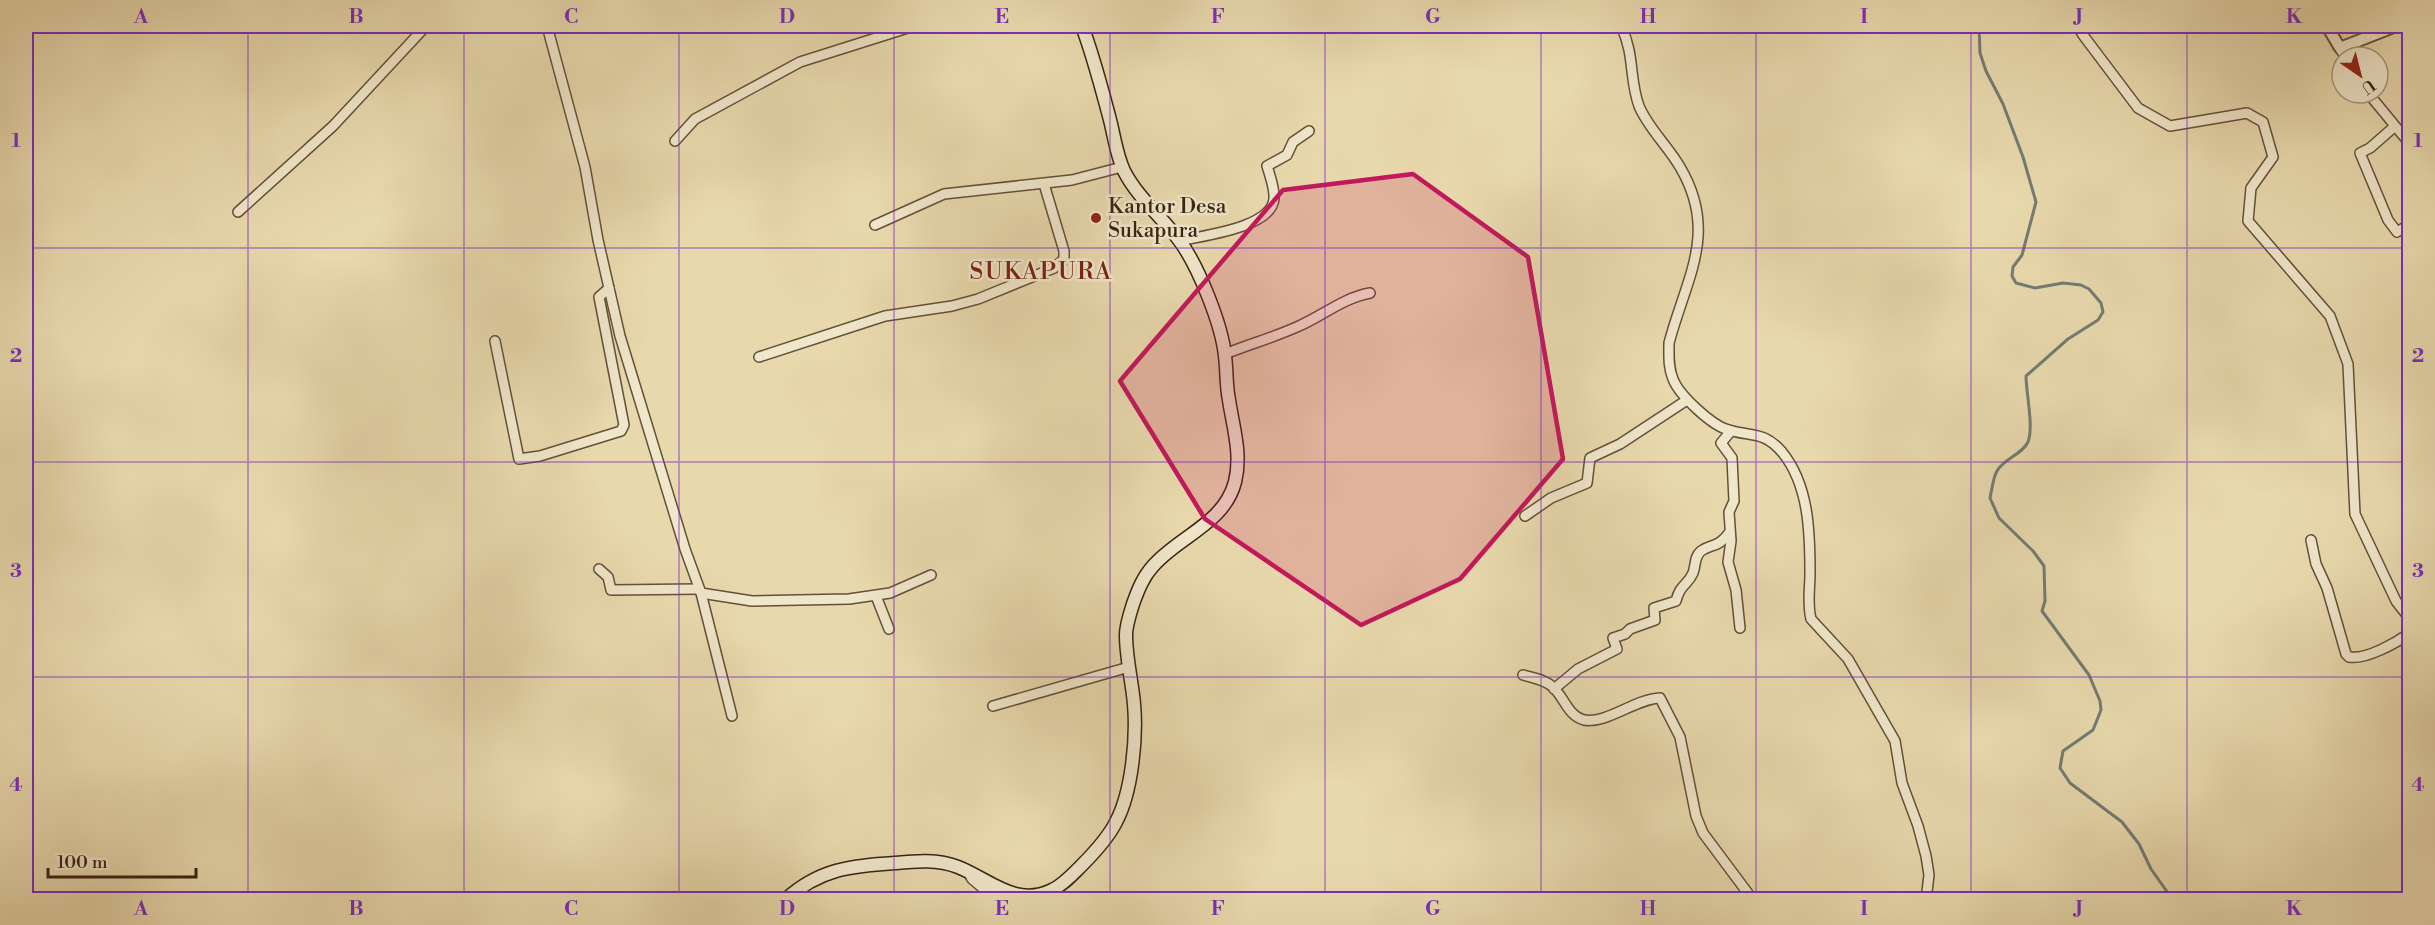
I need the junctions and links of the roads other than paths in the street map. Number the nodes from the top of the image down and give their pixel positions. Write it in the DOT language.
graph roads {
  1 [pos="426,26"];
  2 [pos="547,26"];
  3 [pos="914,26"];
  4 [pos="1082,26"];
  5 [pos="1621,26"];
  6 [pos="2078,26"];
  7 [pos="2327,26"];
  8 [pos="2396,26"];
  9 [pos="2339,45"];
  10 [pos="2357,45"];
  11 [pos="2377,105"];
  12 [pos="2394,127"];
  13 [pos="1309,131"];
  14 [pos="2408,140"];
  15 [pos="675,141"];
  16 [pos="1122,167"];
  17 [pos="1044,184"];
  18 [pos="238,212"];
  19 [pos="875,225"];
  20 [pos="2409,225"];
  21 [pos="1180,241"];
  22 [pos="609,288"];
  23 [pos="1370,293"];
  24 [pos="495,341"];
  25 [pos="1225,354"];
  26 [pos="759,357"];
  27 [pos="1687,400"];
  28 [pos="1731,430"];
  29 [pos="1525,516"];
  30 [pos="1729,533"];
  31 [pos="2311,540"];
  32 [pos="599,569"];
  33 [pos="931,575"];
  34 [pos="700,591"];
  35 [pos="876,596"];
  36 [pos="2409,619"];
  37 [pos="1740,628"];
  38 [pos="889,629"];
  39 [pos="2409,633"];
  40 [pos="1129,667"];
  41 [pos="1522,675"];
  42 [pos="1554,689"];
  43 [pos="993,706"];
  44 [pos="732,716"];
  45 [pos="968,872"];
  46 [pos="800,894"];
  47 [pos="785,900"];
  48 [pos="997,900"];
  49 [pos="1753,900"];
  50 [pos="1926,900"];
  1 -- 18 [label="street"];
  2 -- 22 [label="street"];
  3 -- 15 [label="street"];
  4 -- 16 [label="main road"];
  5 -- 27 [label="street"];
  6 -- 36 [label="street"];
  7 -- 9 [label="street"];
  8 -- 10 [label="street"];
  11 -- 12 [label="street"];
  12 -- 14 [label="street"];
  12 -- 20 [label="street"];
  13 -- 21 [label="street"];
  16 -- 17 [label="street"];
  16 -- 21 [label="main road"];
  17 -- 19 [label="street"];
  17 -- 26 [label="street"];
  21 -- 25 [label="main road"];
  22 -- 24 [label="street"];
  22 -- 34 [label="street"];
  23 -- 25 [label="street"];
  25 -- 40 [label="main road"];
  27 -- 28 [label="street"];
  27 -- 29 [label="street"];
  28 -- 30 [label="street"];
  28 -- 50 [label="street"];
  30 -- 37 [label="street"];
  30 -- 42 [label="street"];
  31 -- 39 [label="street"];
  32 -- 34 [label="street"];
  33 -- 35 [label="street"];
  34 -- 35 [label="street"];
  34 -- 44 [label="street"];
  35 -- 38 [label="street"];
  40 -- 43 [label="street"];
  40 -- 45 [label="main road"];
  41 -- 42 [label="street"];
  42 -- 49 [label="street"];
  45 -- 46 [label="main road"];
  45 -- 48 [label="street"];
  46 -- 47 [label="main road"];
}
